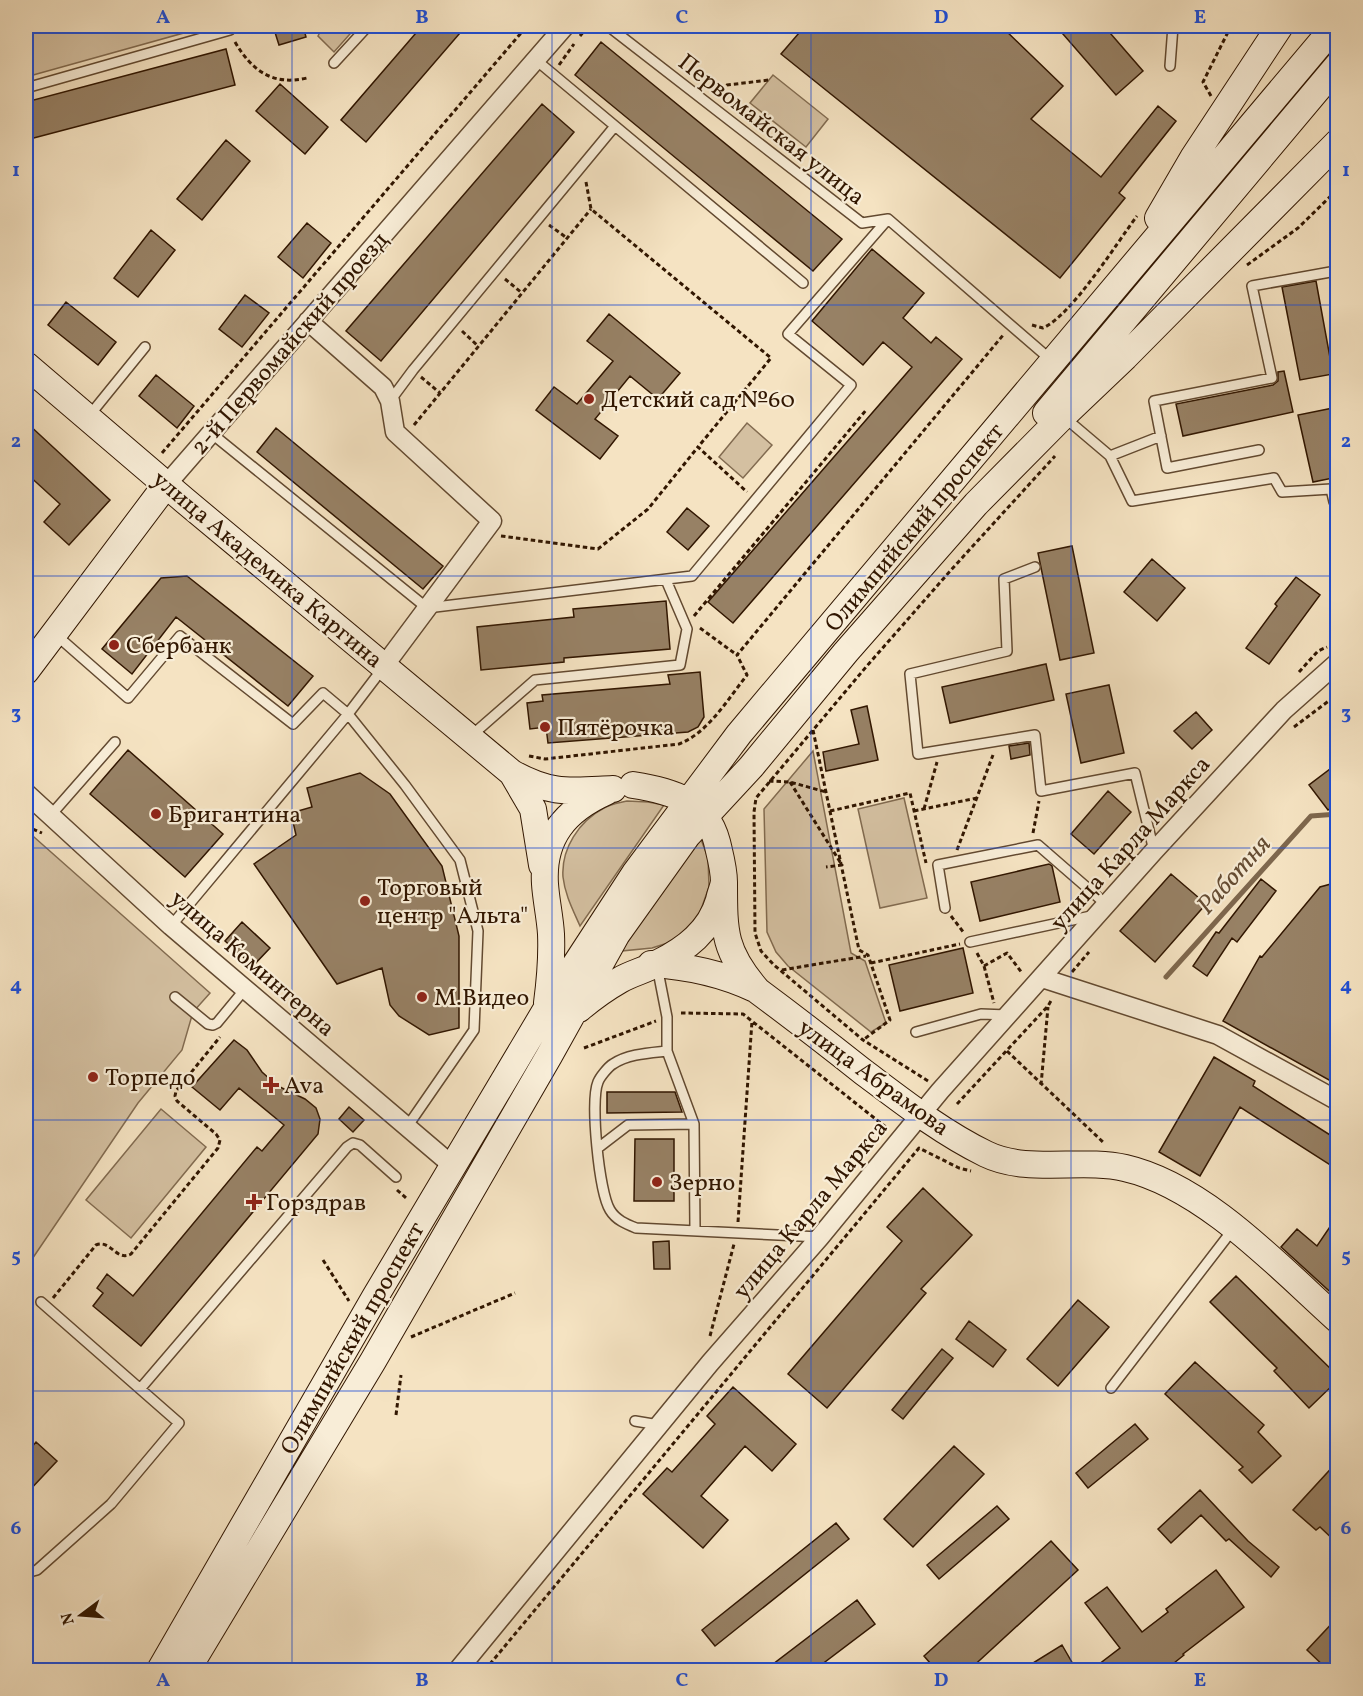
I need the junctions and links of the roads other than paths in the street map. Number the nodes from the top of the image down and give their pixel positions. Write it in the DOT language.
graph roads {
  1 [pos="368,26"];
  2 [pos="565,26"];
  3 [pos="608,26"];
  4 [pos="1173,26"];
  5 [pos="1280,26"];
  6 [pos="1335,26"];
  7 [pos="229,28"];
  8 [pos="536,60"];
  9 [pos="334,63"];
  10 [pos="1338,65"];
  11 [pos="1170,66"];
  12 [pos="26,87"];
  13 [pos="615,126"];
  14 [pos="1338,142"];
  15 [pos="888,219"];
  16 [pos="1338,277"];
  17 [pos="803,283"];
  18 [pos="1119,283"];
  19 [pos="308,321"];
  20 [pos="145,347"];
  21 [pos="1053,361"];
  22 [pos="26,364"];
  23 [pos="390,401"];
  24 [pos="1064,416"];
  25 [pos="87,417"];
  26 [pos="211,433"];
  27 [pos="1161,436"];
  28 [pos="1258,450"];
  29 [pos="1110,456"];
  30 [pos="166,485"];
  31 [pos="1332,502"];
  32 [pos="976,504"];
  33 [pos="1035,567"];
  34 [pos="666,580"];
  35 [pos="427,608"];
  36 [pos="53,633"];
  37 [pos="1338,662"];
  38 [pos="384,666"];
  39 [pos="26,671"];
  40 [pos="348,714"];
  41 [pos="469,737"];
  42 [pos="115,742"];
  43 [pos="519,764"];
  44 [pos="709,772"];
  45 [pos="623,787"];
  46 [pos="729,791"];
  47 [pos="26,793"];
  48 [pos="697,808"];
  49 [pos="26,812"];
  50 [pos="48,814"];
  51 [pos="1154,851"];
  52 [pos="722,871"];
  53 [pos="547,893"];
  54 [pos="945,908"];
  55 [pos="1102,910"];
  56 [pos="171,926"];
  57 [pos="970,942"];
  58 [pos="595,953"];
  59 [pos="657,964"];
  60 [pos="1033,977"];
  61 [pos="245,989"];
  62 [pos="758,991"];
  63 [pos="175,997"];
  64 [pos="547,1008"];
  65 [pos="1002,1012"];
  66 [pos="572,1015"];
  67 [pos="916,1032"];
  68 [pos="667,1051"];
  69 [pos="1338,1101"];
  70 [pos="920,1116"];
  71 [pos="694,1124"];
  72 [pos="407,1127"];
  73 [pos="598,1148"];
  74 [pos="453,1166"];
  75 [pos="396,1177"];
  76 [pos="1234,1228"];
  77 [pos="695,1229"];
  78 [pos="820,1237"];
  79 [pos="43,1305"];
  80 [pos="1338,1320"];
  81 [pos="1111,1388"];
  82 [pos="140,1389"];
  83 [pos="635,1421"];
  84 [pos="659,1425"];
  85 [pos="26,1573"];
  86 [pos="160,1671"];
  87 [pos="187,1671"];
  88 [pos="458,1671"];
  1 -- 9 [label="lane"];
  2 -- 8 [label="street, 2-й Первомайский проезд"];
  3 -- 15 [label="lane, Первомайская улица"];
  4 -- 11 [label="lane"];
  5 -- 18 [label="main road"];
  6 -- 18 [label="main road"];
  7 -- 12 [label="lane"];
  8 -- 13 [label="lane"];
  8 -- 19 [label="street, 2-й Первомайский проезд"];
  10 -- 32 [label="main road"];
  13 -- 17 [label="lane"];
  13 -- 23 [label="lane"];
  14 -- 24 [label="main road"];
  15 -- 21 [label="lane, Первомайская улица"];
  15 -- 34 [label="lane"];
  16 -- 27 [label="lane"];
  18 -- 21 [label="main road, Олимпийский проспект"];
  19 -- 23 [label="street"];
  19 -- 26 [label="street, 2-й Первомайский проезд"];
  20 -- 25 [label="lane"];
  21 -- 44 [label="main road, Олимпийский проспект"];
  22 -- 25 [label="main road, улица Академика Каргина"];
  23 -- 35 [label="street"];
  24 -- 29 [label="lane"];
  24 -- 32 [label="main road"];
  25 -- 30 [label="main road, улица Академика Каргина"];
  26 -- 30 [label="street, 2-й Первомайский проезд"];
  26 -- 35 [label="lane"];
  27 -- 28 [label="lane"];
  27 -- 29 [label="lane"];
  29 -- 31 [label="lane"];
  30 -- 36 [label="main road, 2-й Первомайский проезд"];
  30 -- 38 [label="main road, улица Академика Каргина"];
  32 -- 46 [label="main road, Олимпийский проспект"];
  33 -- 51 [label="lane"];
  34 -- 35 [label="lane"];
  34 -- 41 [label="lane"];
  35 -- 38 [label="street"];
  36 -- 39 [label="main road, 2-й Первомайский проезд"];
  36 -- 40 [label="lane"];
  37 -- 51 [label="street, улица Карла Маркса"];
  38 -- 40 [label="lane"];
  38 -- 41 [label="main road, улица Академика Каргина"];
  40 -- 56 [label="lane"];
  40 -- 72 [label="lane"];
  41 -- 43 [label="main road, улица Академика Каргина"];
  42 -- 50 [label="lane"];
  43 -- 45 [label="main road"];
  43 -- 53 [label="main road"];
  44 -- 45 [label="main road, Олимпийский проспект"];
  44 -- 48 [label="main road, Олимпийский проспект"];
  45 -- 48 [label="main road"];
  45 -- 53 [label="main road, Олимпийский проспект"];
  46 -- 48 [label="main road, Олимпийский проспект"];
  46 -- 52 [label="main road, Олимпийский проспект"];
  47 -- 50 [label="street, улица Коминтерна"];
  48 -- 52 [label="main road"];
  48 -- 58 [label="main road, Олимпийский проспект"];
  49 -- 50 [label="street"];
  50 -- 56 [label="street, улица Коминтерна"];
  51 -- 55 [label="street, улица Карла Маркса"];
  52 -- 59 [label="main road, Олимпийский проспект"];
  52 -- 62 [label="main road"];
  53 -- 58 [label="main road"];
  53 -- 64 [label="main road, Олимпийский проспект"];
  54 -- 55 [label="lane"];
  55 -- 57 [label="lane"];
  55 -- 60 [label="street, улица Карла Маркса"];
  56 -- 61 [label="street, улица Коминтерна"];
  58 -- 59 [label="main road"];
  58 -- 64 [label="main road, Олимпийский проспект"];
  58 -- 66 [label="main road, Олимпийский проспект"];
  59 -- 62 [label="main road"];
  59 -- 66 [label="main road, Олимпийский проспект"];
  59 -- 68 [label="lane"];
  60 -- 65 [label="street, улица Карла Маркса"];
  60 -- 69 [label="street"];
  61 -- 63 [label="lane"];
  61 -- 72 [label="street, улица Коминтерна"];
  62 -- 70 [label="main road, улица Абрамова"];
  64 -- 74 [label="main road, Олимпийский проспект"];
  65 -- 67 [label="lane"];
  65 -- 70 [label="street, улица Карла Маркса"];
  66 -- 87 [label="main road, Олимпийский проспект"];
  68 -- 71 [label="lane"];
  68 -- 73 [label="lane"];
  70 -- 76 [label="main road, улица Абрамова"];
  70 -- 78 [label="street, улица Карла Маркса"];
  71 -- 73 [label="lane"];
  71 -- 77 [label="lane"];
  72 -- 74 [label="street, улица Коминтерна"];
  73 -- 77 [label="lane"];
  74 -- 86 [label="main road, Олимпийский проспект"];
  75 -- 82 [label="lane"];
  76 -- 80 [label="main road, улица Абрамова"];
  76 -- 81 [label="lane"];
  77 -- 78 [label="lane"];
  78 -- 84 [label="street, улица Карла Маркса"];
  79 -- 82 [label="lane"];
  82 -- 85 [label="lane"];
  83 -- 84 [label="lane"];
  84 -- 88 [label="street, улица Карла Маркса"];
}
